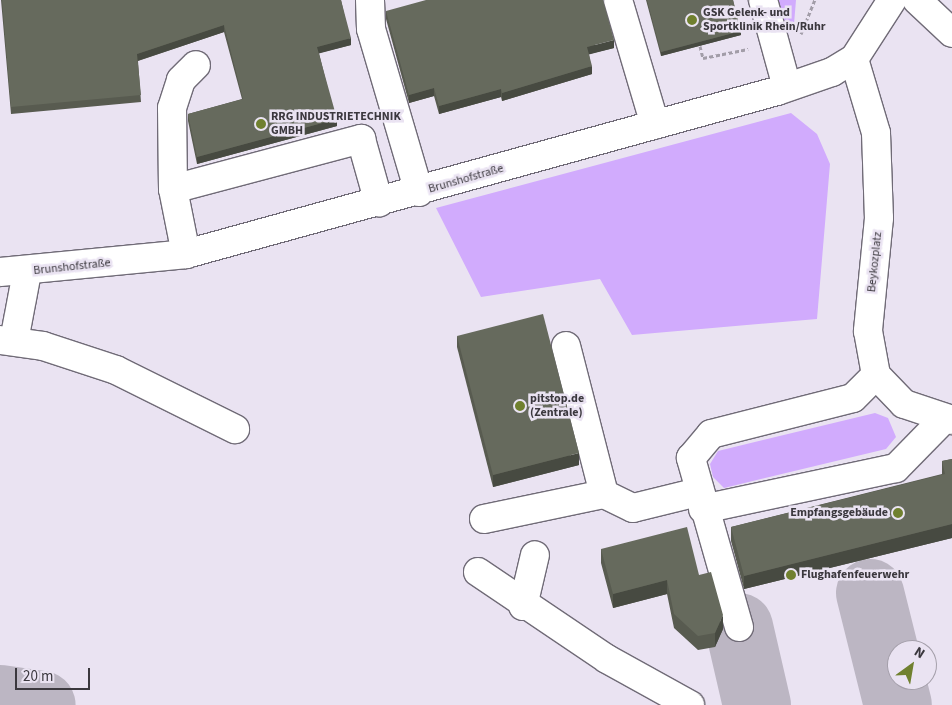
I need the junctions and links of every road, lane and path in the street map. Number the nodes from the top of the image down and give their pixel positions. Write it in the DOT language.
graph roads {
  1 [pos="370,0"];
  2 [pos="618,0"];
  3 [pos="763,0"];
  4 [pos="892,0"];
  5 [pos="917,0"];
  6 [pos="952,33"];
  7 [pos="700,46"];
  8 [pos="748,49"];
  9 [pos="854,59"];
  10 [pos="196,65"];
  11 [pos="787,88"];
  12 [pos="655,126"];
  13 [pos="173,189"];
  14 [pos="419,192"];
  15 [pos="379,203"];
  16 [pos="186,254"];
  17 [pos="0,272"];
  18 [pos="27,272"];
  19 [pos="7,340"];
  20 [pos="566,346"];
  21 [pos="876,375"];
  22 [pos="947,420"];
  23 [pos="235,429"];
  24 [pos="604,494"];
  25 [pos="700,501"];
  26 [pos="484,519"];
  27 [pos="535,555"];
  28 [pos="478,572"];
  29 [pos="523,606"];
  30 [pos="739,627"];
  31 [pos="690,705"];
  1 -- 14 [label="street"];
  2 -- 12 [label="street"];
  3 -- 11 [label="street"];
  4 -- 9 [label="street"];
  5 -- 6 [label="street"];
  7 -- 8 [label="path"];
  9 -- 11 [label="street, Brunshofstraße"];
  9 -- 21 [label="street, Beykozplatz"];
  10 -- 13 [label="street"];
  11 -- 12 [label="street, Brunshofstraße"];
  12 -- 14 [label="street, Brunshofstraße"];
  13 -- 15 [label="street"];
  13 -- 16 [label="street"];
  14 -- 15 [label="street, Brunshofstraße"];
  15 -- 16 [label="street, Brunshofstraße"];
  16 -- 18 [label="street, Brunshofstraße"];
  17 -- 18 [label="street, Brunshofstraße"];
  18 -- 19 [label="street"];
  19 -- 23 [label="street"];
  20 -- 24 [label="street"];
  21 -- 22 [label="street"];
  21 -- 25 [label="street"];
  22 -- 25 [label="street"];
  24 -- 25 [label="street"];
  24 -- 26 [label="street"];
  25 -- 30 [label="street"];
  27 -- 29 [label="street"];
  28 -- 29 [label="street"];
  29 -- 31 [label="street"];
}
